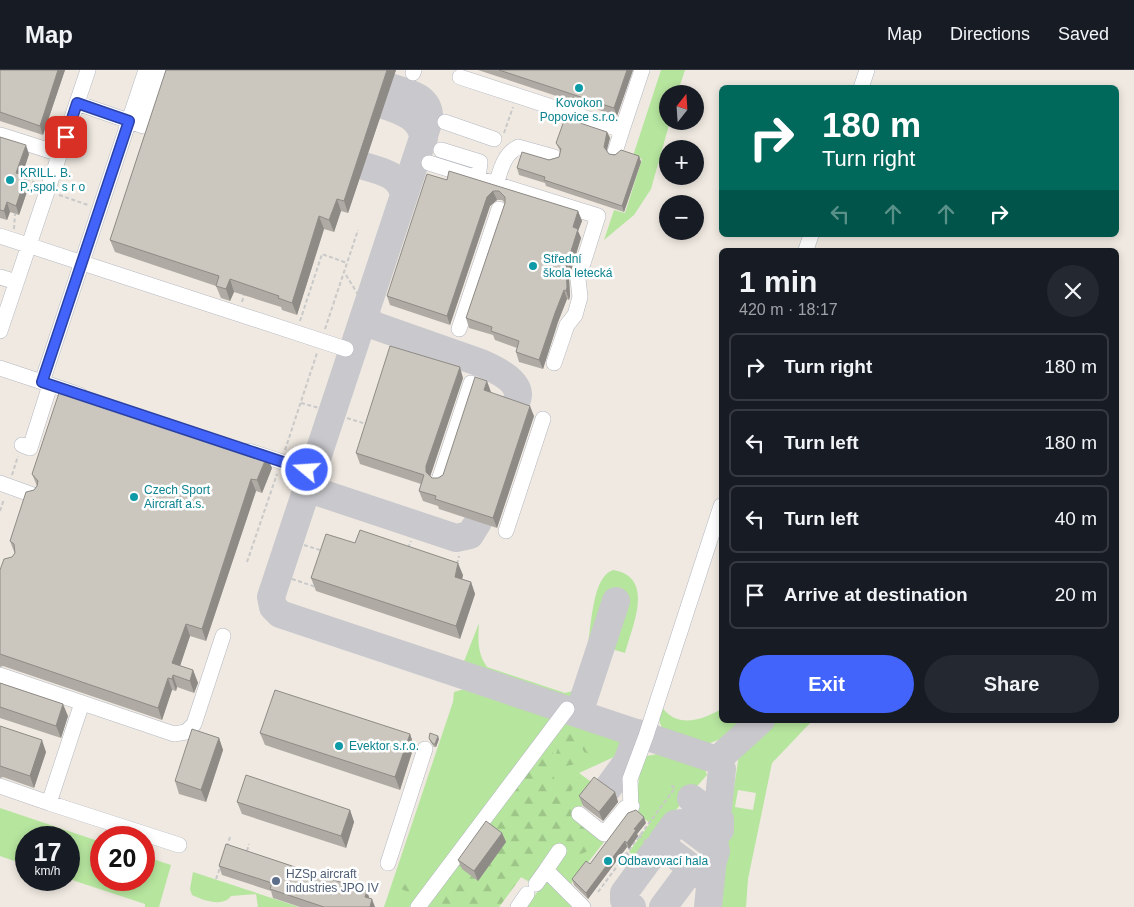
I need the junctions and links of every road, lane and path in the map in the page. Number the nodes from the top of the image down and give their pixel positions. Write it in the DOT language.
graph roads {
  1 [pos="88,70"];
  2 [pos="146,70"];
  3 [pos="161,70"];
  4 [pos="642,70"];
  5 [pos="867,70"];
  6 [pos="460,77"];
  7 [pos="862,85"];
  8 [pos="77,103"];
  9 [pos="513,107"];
  10 [pos="129,121"];
  11 [pos="445,122"];
  12 [pos="622,130"];
  13 [pos="0,135"];
  14 [pos="498,137"];
  15 [pos="441,150"];
  16 [pos="615,152"];
  17 [pos="60,154"];
  18 [pos="554,157"];
  19 [pos="428,163"];
  20 [pos="21,178"];
  21 [pos="478,179"];
  22 [pos="496,184"];
  23 [pos="48,189"];
  24 [pos="101,209"];
  25 [pos="499,209"];
  26 [pos="358,230"];
  27 [pos="0,236"];
  28 [pos="29,245"];
  29 [pos="83,262"];
  30 [pos="347,263"];
  31 [pos="346,275"];
  32 [pos="0,277"];
  33 [pos="16,282"];
  34 [pos="362,301"];
  35 [pos="459,329"];
  36 [pos="0,331"];
  37 [pos="296,333"];
  38 [pos="321,341"];
  39 [pos="346,349"];
  40 [pos="554,363"];
  41 [pos="0,368"];
  42 [pos="471,383"];
  43 [pos="46,384"];
  44 [pos="96,400"];
  45 [pos="301,402"];
  46 [pos="326,410"];
  47 [pos="347,418"];
  48 [pos="543,419"];
  49 [pos="371,426"];
  50 [pos="22,445"];
  51 [pos="235,446"];
  52 [pos="281,462"];
  53 [pos="307,470"];
  54 [pos="439,480"];
  55 [pos="0,484"];
  56 [pos="33,495"];
  57 [pos="719,512"];
  58 [pos="506,531"];
  59 [pos="411,541"];
  60 [pos="304,544"];
  61 [pos="408,549"];
  62 [pos="328,553"];
  63 [pos="459,556"];
  64 [pos="247,562"];
  65 [pos="455,571"];
  66 [pos="292,580"];
  67 [pos="317,587"];
  68 [pos="223,636"];
  69 [pos="0,675"];
  70 [pos="82,703"];
  71 [pos="567,709"];
  72 [pos="425,749"];
  73 [pos="671,785"];
  74 [pos="0,786"];
  75 [pos="49,803"];
  76 [pos="578,814"];
  77 [pos="639,836"];
  78 [pos="230,837"];
  79 [pos="648,843"];
  80 [pos="249,844"];
  81 [pos="179,845"];
  82 [pos="559,851"];
  83 [pos="626,853"];
  84 [pos="225,854"];
  85 [pos="245,858"];
  86 [pos="633,858"];
  87 [pos="222,862"];
  88 [pos="388,863"];
  89 [pos="546,870"];
  90 [pos="216,879"];
  91 [pos="598,892"];
  92 [pos="527,895"];
  93 [pos="418,907"];
  94 [pos="583,907"];
  1 -- 8 [label="street"];
  2 -- 10 [label="street"];
  3 -- 10 [label="street"];
  4 -- 12 [label="street"];
  5 -- 7 [label="street"];
  6 -- 12 [label="street"];
  8 -- 10 [label="street"];
  8 -- 17 [label="street"];
  9 -- 14 [label="path"];
  10 -- 24 [label="street"];
  11 -- 14 [label="street"];
  12 -- 16 [label="street"];
  13 -- 17 [label="street"];
  15 -- 21 [label="street"];
  17 -- 23 [label="street"];
  18 -- 22 [label="street"];
  19 -- 21 [label="street"];
  20 -- 23 [label="path"];
  21 -- 22 [label="street"];
  22 -- 40 [label="street"];
  23 -- 24 [label="path"];
  23 -- 28 [label="street"];
  24 -- 29 [label="street"];
  25 -- 35 [label="street"];
  26 -- 30 [label="path"];
  27 -- 28 [label="street"];
  28 -- 29 [label="street"];
  28 -- 33 [label="street"];
  29 -- 37 [label="street"];
  29 -- 43 [label="street"];
  30 -- 37 [label="path"];
  30 -- 38 [label="path"];
  31 -- 34 [label="path"];
  32 -- 33 [label="street"];
  33 -- 36 [label="street"];
  37 -- 38 [label="street"];
  38 -- 39 [label="street"];
  38 -- 45 [label="path"];
  41 -- 43 [label="street"];
  42 -- 54 [label="street"];
  43 -- 44 [label="street"];
  43 -- 50 [label="street"];
  45 -- 46 [label="path"];
  45 -- 52 [label="path"];
  47 -- 49 [label="path"];
  48 -- 58 [label="street"];
  51 -- 52 [label="street"];
  52 -- 53 [label="street"];
  52 -- 64 [label="path"];
  55 -- 56 [label="street"];
  57 -- 76 [label="street"];
  59 -- 61 [label="path"];
  60 -- 62 [label="path"];
  63 -- 65 [label="path"];
  66 -- 67 [label="path"];
  68 -- 70 [label="street"];
  69 -- 70 [label="street"];
  70 -- 75 [label="street"];
  71 -- 93 [label="street"];
  72 -- 88 [label="street"];
  73 -- 77 [label="path"];
  74 -- 75 [label="street"];
  75 -- 81 [label="street"];
  77 -- 79 [label="path"];
  77 -- 83 [label="path"];
  78 -- 84 [label="path"];
  80 -- 85 [label="path"];
  82 -- 89 [label="street"];
  83 -- 86 [label="path"];
  83 -- 91 [label="path"];
  87 -- 90 [label="path"];
  89 -- 92 [label="street"];
  89 -- 94 [label="street"];
}
